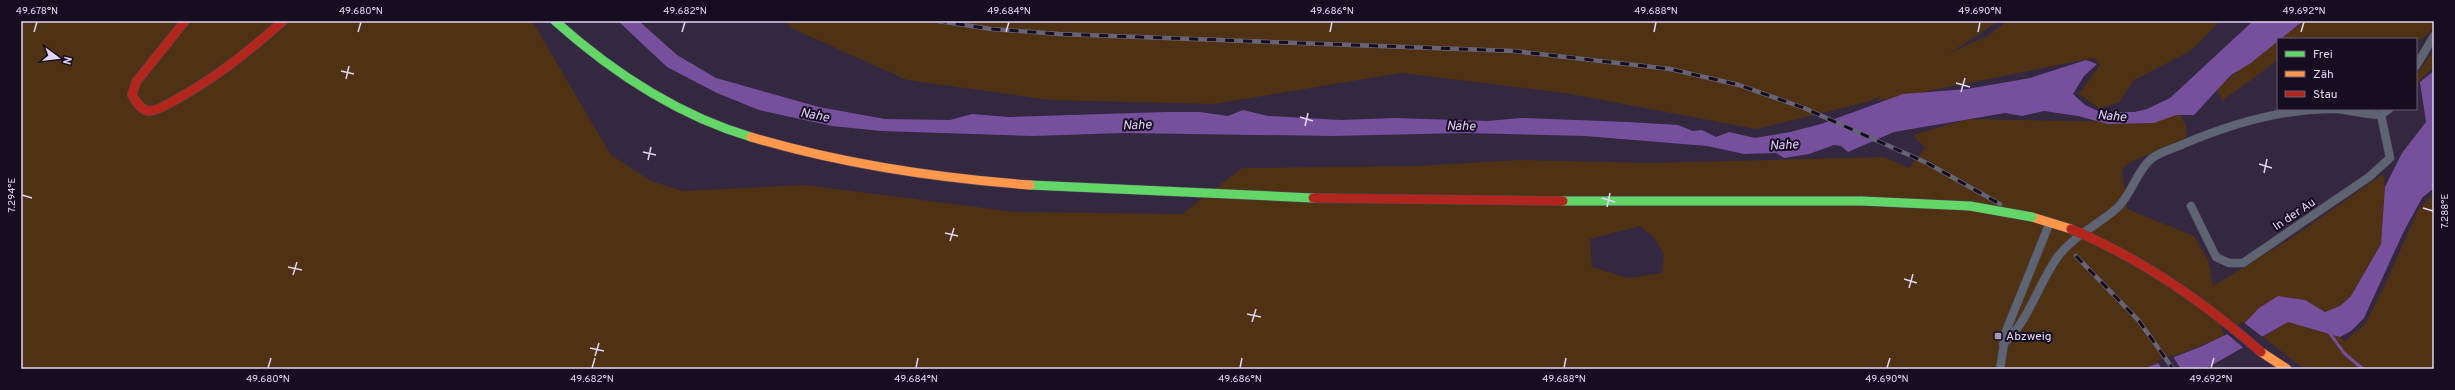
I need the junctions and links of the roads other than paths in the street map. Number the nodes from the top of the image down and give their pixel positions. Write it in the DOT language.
graph roads {
  1 [pos="185,21"];
  2 [pos="283,21"];
  3 [pos="555,21"];
  4 [pos="2434,36"];
  5 [pos="2417,64"];
  6 [pos="2388,110"];
  7 [pos="2381,115"];
  8 [pos="2190,206"];
  9 [pos="2050,222"];
  10 [pos="2002,344"];
  11 [pos="2261,352"];
  12 [pos="2000,369"];
  13 [pos="2278,369"];
  14 [pos="2287,369"];
  1 -- 2 [label="main road"];
  3 -- 9 [label="main road, bridge"];
  4 -- 5 [label="street"];
  6 -- 7 [label="street"];
  7 -- 8 [label="street, In der Au"];
  7 -- 10 [label="street"];
  9 -- 10 [label="street"];
  9 -- 11 [label="main road, bridge"];
  10 -- 12 [label="street"];
  11 -- 13 [label="main road"];
  11 -- 14 [label="main road"];
}
